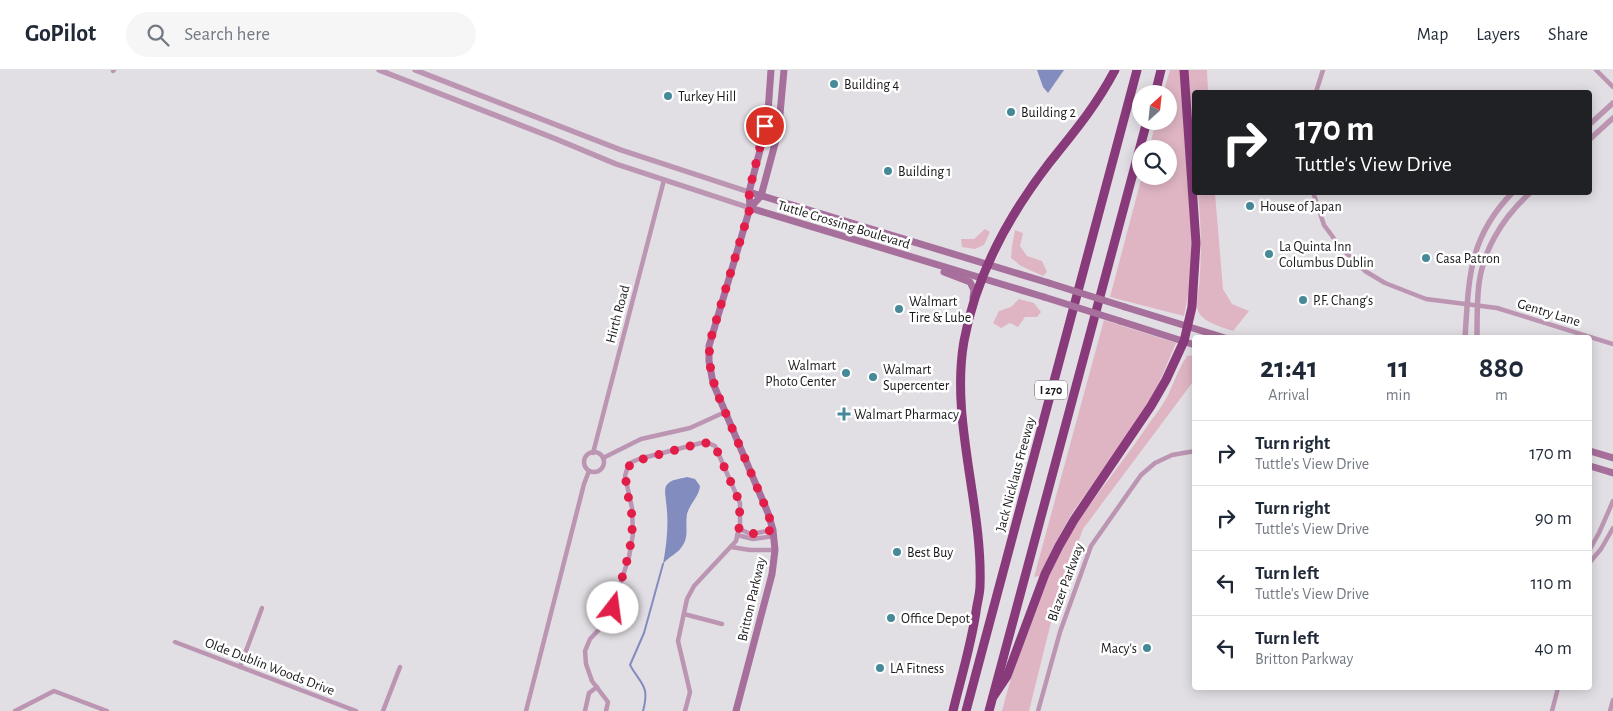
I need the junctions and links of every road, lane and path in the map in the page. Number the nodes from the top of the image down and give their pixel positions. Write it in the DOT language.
graph roads {
  1 [pos="378,70"];
  2 [pos="415,70"];
  3 [pos="771,70"];
  4 [pos="784,70"];
  5 [pos="1115,70"];
  6 [pos="1137,70"];
  7 [pos="1161,70"];
  8 [pos="1184,70"];
  9 [pos="1323,70"];
  10 [pos="1596,70"];
  11 [pos="1157,85"];
  12 [pos="1613,87"];
  13 [pos="1317,90"];
  14 [pos="1613,103"];
  15 [pos="1613,118"];
  16 [pos="1592,122"];
  17 [pos="1145,130"];
  18 [pos="1592,137"];
  19 [pos="664,180"];
  20 [pos="1192,185"];
  21 [pos="749,192"];
  22 [pos="1193,195"];
  23 [pos="1314,195"];
  24 [pos="1511,195"];
  25 [pos="1527,195"];
  26 [pos="762,196"];
  27 [pos="750,208"];
  28 [pos="922,260"];
  29 [pos="988,265"];
  30 [pos="982,278"];
  31 [pos="1467,305"];
  32 [pos="1477,306"];
  33 [pos="973,307"];
  34 [pos="1188,326"];
  35 [pos="1216,335"];
  36 [pos="1465,335"];
  37 [pos="1476,335"];
  38 [pos="1584,335"];
  39 [pos="1592,337"];
  40 [pos="1184,341"];
  41 [pos="1192,344"];
  42 [pos="1613,344"];
  43 [pos="725,412"];
  44 [pos="1192,452"];
  45 [pos="1592,452"];
  46 [pos="593,453"];
  47 [pos="603,458"];
  48 [pos="1613,458"];
  49 [pos="1592,467"];
  50 [pos="589,471"];
  51 [pos="1613,473"];
  52 [pos="1613,501"];
  53 [pos="1613,528"];
  54 [pos="739,529"];
  55 [pos="773,533"];
  56 [pos="737,535"];
  57 [pos="751,536"];
  58 [pos="1592,544"];
  59 [pos="731,547"];
  60 [pos="1592,548"];
  61 [pos="1600,549"];
  62 [pos="750,550"];
  63 [pos="775,550"];
  64 [pos="1592,559"];
  65 [pos="262,608"];
  66 [pos="684,614"];
  67 [pos="722,624"];
  68 [pos="175,642"];
  69 [pos="240,667"];
  70 [pos="400,667"];
  71 [pos="597,687"];
  72 [pos="1557,690"];
  73 [pos="993,697"];
  74 [pos="1613,700"];
  75 [pos="15,711"];
  76 [pos="107,711"];
  77 [pos="356,711"];
  78 [pos="383,711"];
  79 [pos="526,711"];
  80 [pos="585,711"];
  81 [pos="606,711"];
  82 [pos="685,711"];
  83 [pos="736,711"];
  84 [pos="953,711"];
  85 [pos="966,711"];
  86 [pos="989,711"];
  87 [pos="1038,711"];
  88 [pos="1552,711"];
  89 [pos="1610,711"];
  1 -- 19 [label="street, Tuttle Crossing Boulevard"];
  2 -- 21 [label="street, Tuttle Crossing Boulevard"];
  3 -- 21 [label="main road"];
  4 -- 26 [label="main road"];
  5 -- 29 [label="highway"];
  6 -- 85 [label="highway, Jack Nicklaus Freeway / I 270"];
  7 -- 11 [label="highway"];
  8 -- 20 [label="highway"];
  9 -- 13 [label="street"];
  10 -- 12 [label="street"];
  14 -- 16 [label="street"];
  15 -- 18 [label="street"];
  17 -- 73 [label="highway, I 270"];
  19 -- 27 [label="street, Tuttle Crossing Boulevard"];
  19 -- 46 [label="street, Hirth Road"];
  21 -- 26 [label="main road, Tuttle Crossing Boulevard"];
  21 -- 27 [label="main road"];
  22 -- 34 [label="highway"];
  23 -- 31 [label="street, Gentry Lane"];
  24 -- 31 [label="street"];
  25 -- 32 [label="street"];
  26 -- 27 [label="main road"];
  26 -- 29 [label="main road, Tuttle Crossing Boulevard"];
  27 -- 28 [label="main road, Tuttle Crossing Boulevard"];
  27 -- 43 [label="main road, Britton Parkway"];
  28 -- 30 [label="main road, Tuttle Crossing Boulevard"];
  28 -- 33 [label="main road"];
  29 -- 30 [label="highway"];
  29 -- 34 [label="main road, Tuttle Crossing Boulevard, bridge"];
  30 -- 33 [label="highway"];
  30 -- 40 [label="main road, Tuttle Crossing Boulevard, bridge"];
  31 -- 32 [label="street, Gentry Lane"];
  31 -- 36 [label="street"];
  32 -- 37 [label="street"];
  32 -- 38 [label="street, Gentry Lane"];
  33 -- 84 [label="highway"];
  34 -- 35 [label="main road, Tuttle Crossing Boulevard"];
  34 -- 40 [label="highway"];
  39 -- 42 [label="street, Gentry Lane"];
  40 -- 41 [label="main road, Tuttle Crossing Boulevard"];
  40 -- 73 [label="highway"];
  43 -- 47 [label="street"];
  43 -- 55 [label="main road, Britton Parkway"];
  44 -- 87 [label="street, Blazer Parkway"];
  45 -- 48 [label="main road"];
  46 -- 47 [label="street"];
  46 -- 50 [label="street"];
  47 -- 50 [label="street"];
  49 -- 51 [label="main road"];
  50 -- 79 [label="street"];
  52 -- 58 [label="street"];
  53 -- 61 [label="street"];
  54 -- 56 [label="street"];
  54 -- 57 [label="street"];
  54 -- 71 [label="street"];
  55 -- 57 [label="street"];
  55 -- 63 [label="main road, Britton Parkway"];
  56 -- 57 [label="street"];
  56 -- 59 [label="street"];
  57 -- 62 [label="street"];
  59 -- 62 [label="street"];
  59 -- 66 [label="street"];
  60 -- 61 [label="street"];
  61 -- 64 [label="street"];
  62 -- 63 [label="street"];
  63 -- 83 [label="main road, Britton Parkway"];
  65 -- 69 [label="street"];
  66 -- 67 [label="street"];
  66 -- 82 [label="street"];
  68 -- 69 [label="street, Olde Dublin Woods Drive"];
  69 -- 77 [label="street, Olde Dublin Woods Drive"];
  70 -- 78 [label="street"];
  71 -- 80 [label="street"];
  71 -- 81 [label="street"];
  72 -- 88 [label="street"];
  73 -- 86 [label="highway, I 270"];
  74 -- 89 [label="street"];
  75 -- 76 [label="street"];
}
